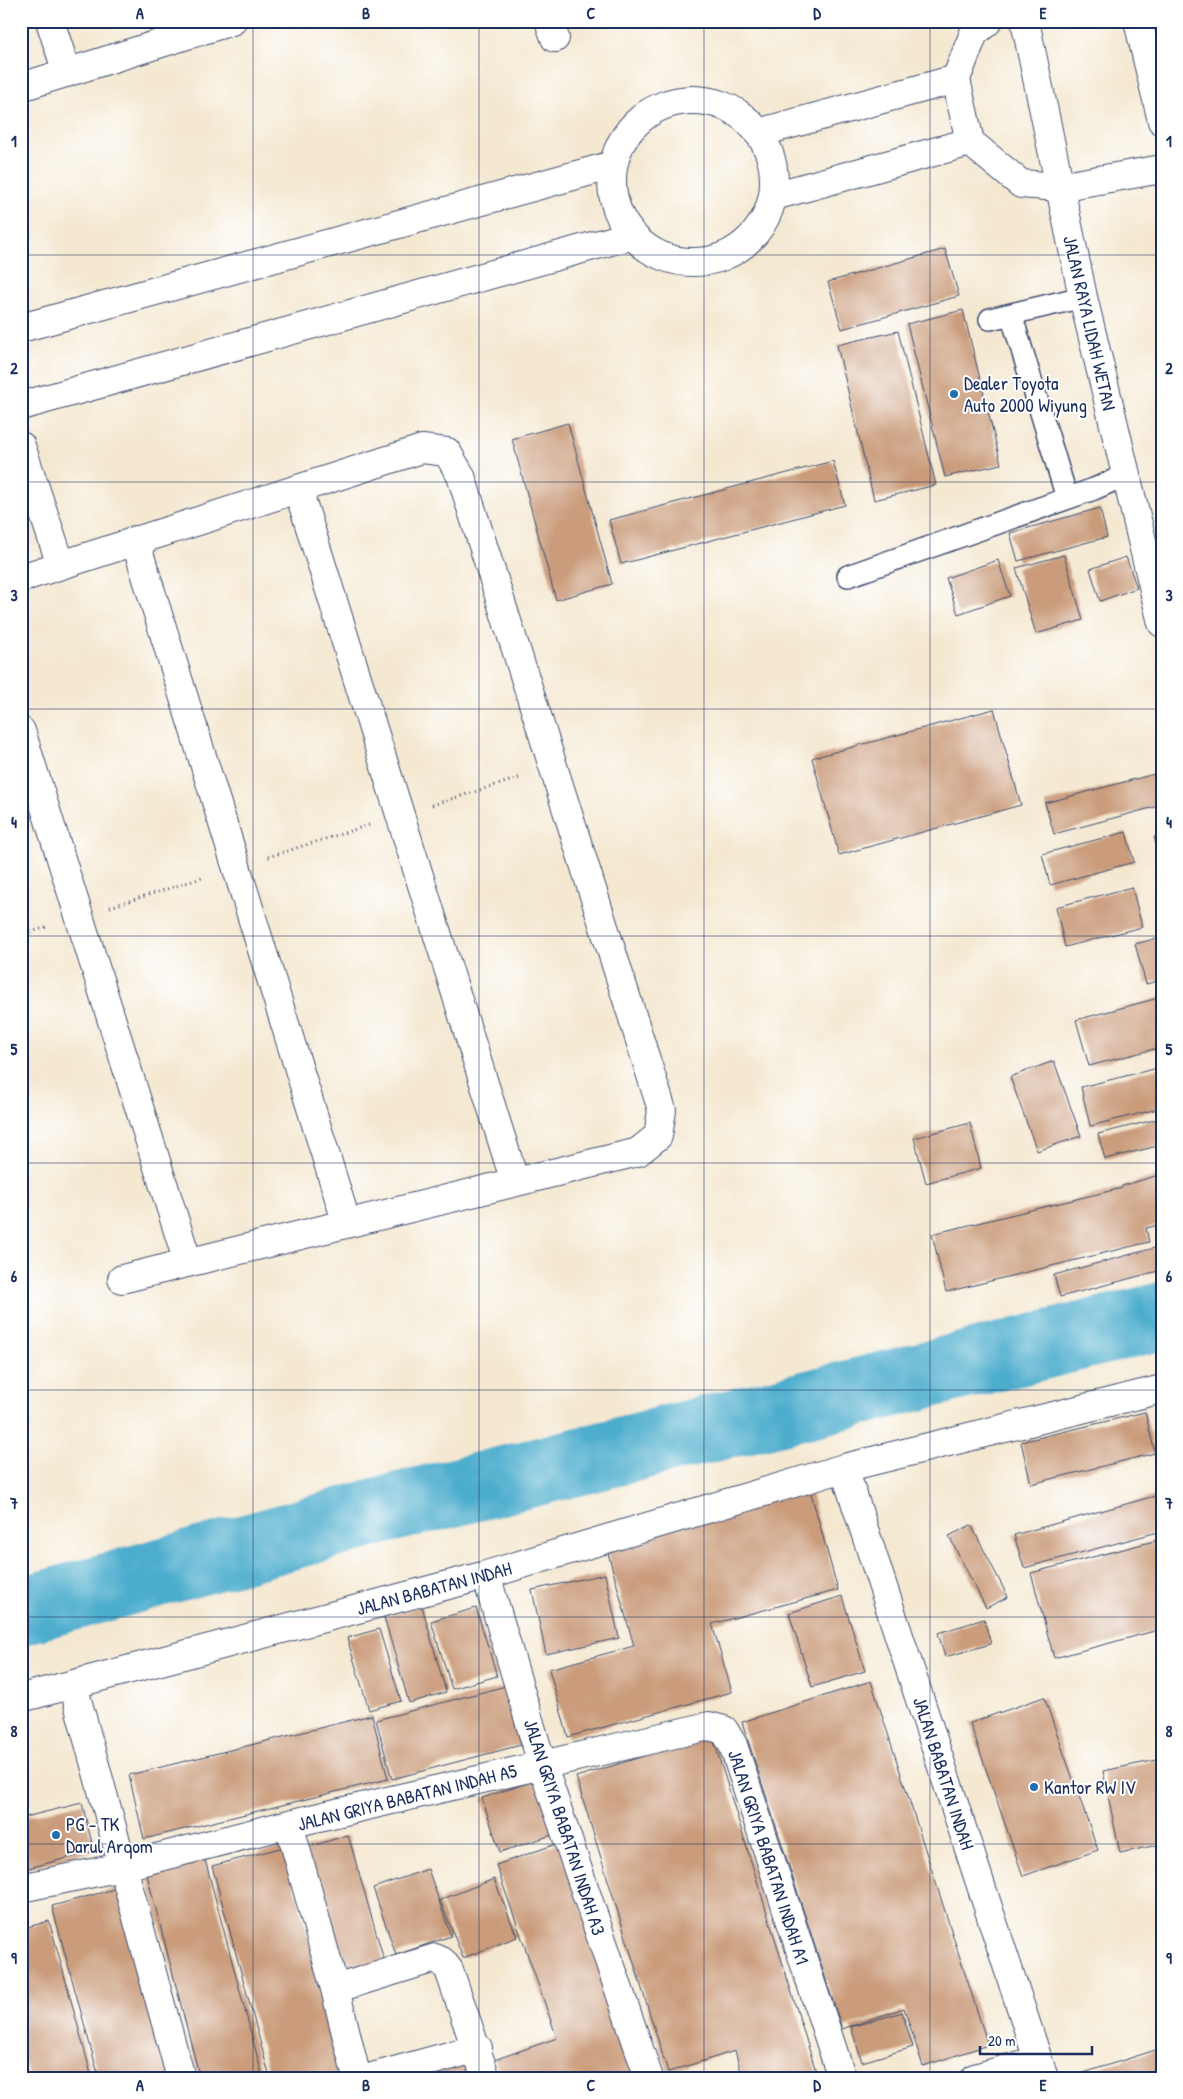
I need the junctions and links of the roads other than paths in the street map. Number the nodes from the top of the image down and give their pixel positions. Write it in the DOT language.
graph roads {
  1 [pos="50,21"];
  2 [pos="988,21"];
  3 [pos="1025,21"];
  4 [pos="1138,21"];
  5 [pos="222,23"];
  6 [pos="67,73"];
  7 [pos="956,80"];
  8 [pos="21,87"];
  9 [pos="1162,121"];
  10 [pos="758,133"];
  11 [pos="970,142"];
  12 [pos="613,165"];
  13 [pos="1162,169"];
  14 [pos="1058,187"];
  15 [pos="774,196"];
  16 [pos="632,235"];
  17 [pos="1083,297"];
  18 [pos="1011,314"];
  19 [pos="990,319"];
  20 [pos="21,328"];
  21 [pos="21,406"];
  22 [pos="21,446"];
  23 [pos="1126,475"];
  24 [pos="298,489"];
  25 [pos="1067,498"];
  26 [pos="135,540"];
  27 [pos="61,564"];
  28 [pos="848,576"];
  29 [pos="21,578"];
  30 [pos="1162,623"];
  31 [pos="21,731"];
  32 [pos="515,1182"];
  33 [pos="347,1224"];
  34 [pos="188,1263"];
  35 [pos="122,1279"];
  36 [pos="1162,1389"];
  37 [pos="844,1468"];
  38 [pos="486,1574"];
  39 [pos="73,1685"];
  40 [pos="21,1698"];
  41 [pos="542,1764"];
  42 [pos="289,1824"];
  43 [pos="121,1867"];
  44 [pos="21,1888"];
  45 [pos="336,1989"];
  46 [pos="478,2048"];
  47 [pos="1041,2069"];
  48 [pos="181,2078"];
  49 [pos="362,2078"];
  50 [pos="369,2078"];
  51 [pos="486,2078"];
  52 [pos="648,2078"];
  53 [pos="842,2078"];
  54 [pos="975,2078"];
  1 -- 6 [label="street"];
  2 -- 7 [label="street"];
  3 -- 14 [label="street, JALAN RAYA LIDAH WETAN"];
  4 -- 9 [label="street"];
  5 -- 6 [label="street"];
  6 -- 8 [label="street"];
  7 -- 10 [label="street"];
  7 -- 11 [label="street"];
  10 -- 12 [label="street"];
  10 -- 15 [label="street"];
  11 -- 14 [label="street"];
  11 -- 15 [label="street"];
  12 -- 16 [label="street"];
  12 -- 20 [label="street"];
  13 -- 14 [label="street"];
  14 -- 17 [label="street, JALAN RAYA LIDAH WETAN"];
  15 -- 16 [label="street"];
  16 -- 21 [label="street"];
  17 -- 18 [label="lane"];
  17 -- 23 [label="street, JALAN RAYA LIDAH WETAN"];
  18 -- 19 [label="lane"];
  18 -- 25 [label="lane"];
  22 -- 27 [label="street"];
  23 -- 25 [label="lane"];
  23 -- 30 [label="street, JALAN RAYA LIDAH WETAN"];
  24 -- 26 [label="street"];
  24 -- 32 [label="street"];
  24 -- 32 [label="street"];
  25 -- 28 [label="lane"];
  26 -- 27 [label="street"];
  26 -- 33 [label="street"];
  27 -- 29 [label="street"];
  31 -- 34 [label="street"];
  32 -- 33 [label="street"];
  33 -- 34 [label="street"];
  34 -- 35 [label="street"];
  36 -- 37 [label="street, JALAN BABATAN INDAH"];
  37 -- 38 [label="street, JALAN BABATAN INDAH"];
  37 -- 47 [label="street, JALAN BABATAN INDAH"];
  38 -- 39 [label="street, JALAN BABATAN INDAH"];
  38 -- 41 [label="street, JALAN GRIYA BABATAN INDAH A3"];
  39 -- 40 [label="street, JALAN BABATAN INDAH"];
  39 -- 43 [label="street"];
  41 -- 42 [label="street, JALAN GRIYA BABATAN INDAH A5"];
  41 -- 52 [label="street, JALAN GRIYA BABATAN INDAH A3"];
  41 -- 53 [label="street, JALAN GRIYA BABATAN INDAH A1"];
  42 -- 43 [label="street"];
  42 -- 45 [label="street, JALAN GRIYA BABATAN INDAH A5"];
  43 -- 44 [label="street"];
  43 -- 48 [label="street"];
  45 -- 46 [label="street"];
  45 -- 49 [label="street, JALAN GRIYA BABATAN INDAH A5"];
  46 -- 50 [label="street"];
  46 -- 51 [label="street"];
  47 -- 54 [label="street"];
}
